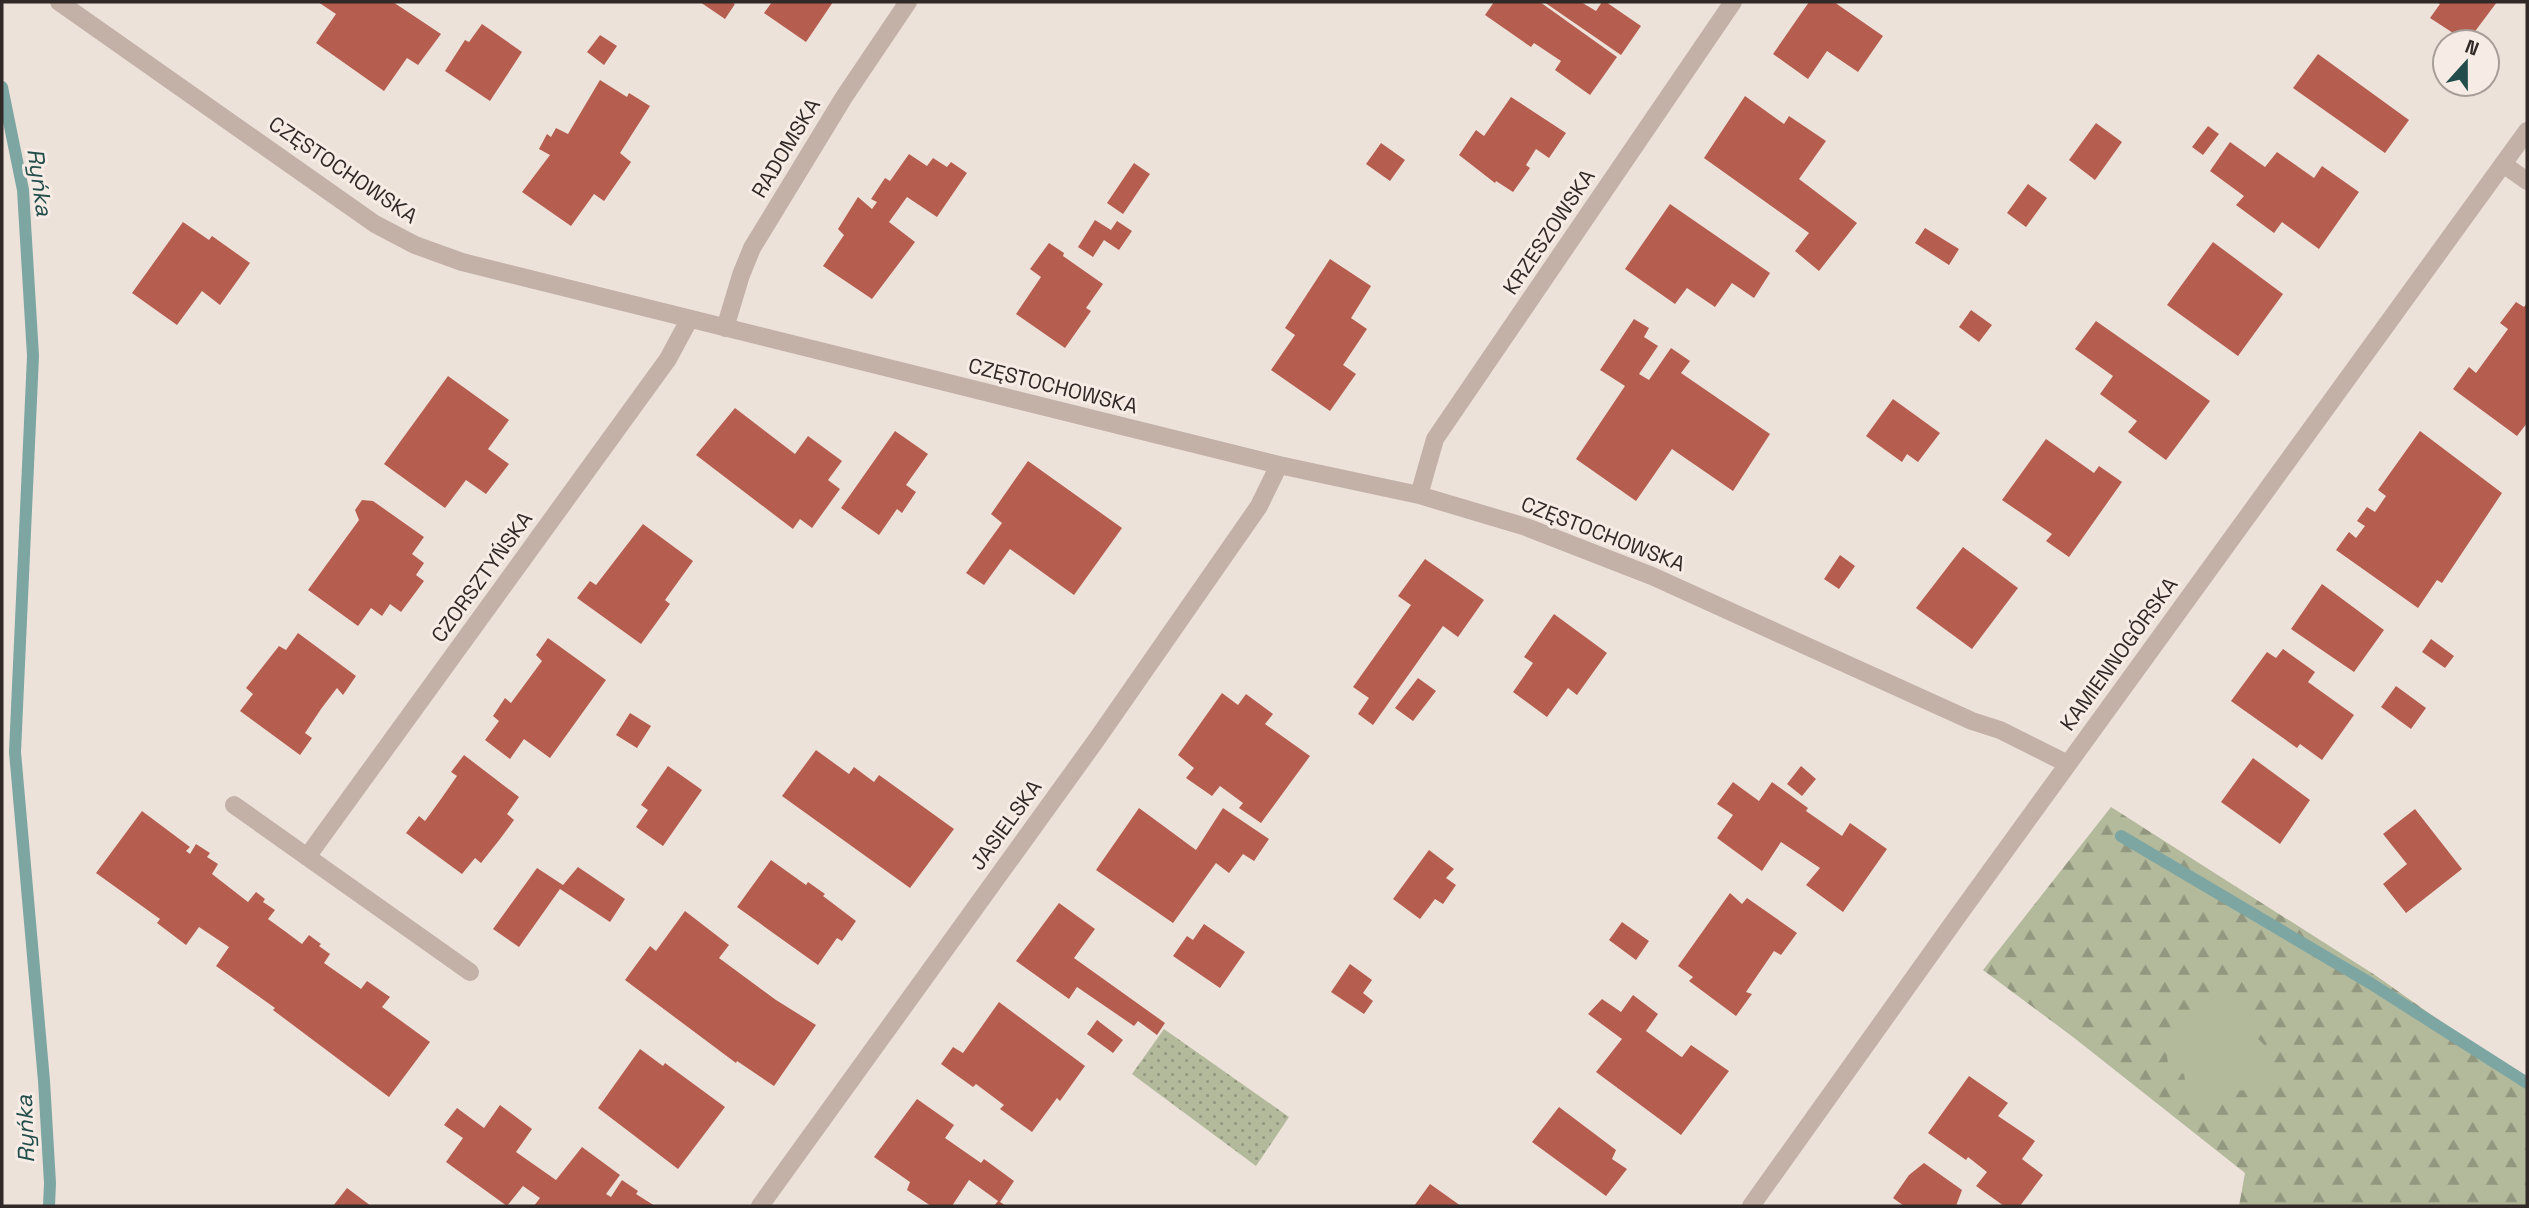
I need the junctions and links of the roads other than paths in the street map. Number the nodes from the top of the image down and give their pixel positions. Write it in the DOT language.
graph roads {
  1 [pos="908,2"];
  2 [pos="1732,2"];
  3 [pos="71,5"];
  4 [pos="2527,131"];
  5 [pos="2503,164"];
  6 [pos="2527,181"];
  7 [pos="689,320"];
  8 [pos="725,328"];
  9 [pos="1279,465"];
  10 [pos="1419,495"];
  11 [pos="2068,764"];
  12 [pos="234,805"];
  13 [pos="307,857"];
  14 [pos="470,972"];
  15 [pos="760,1206"];
  16 [pos="1751,1206"];
  1 -- 8 [label="street, RADOMSKA"];
  2 -- 10 [label="street, KRZESZOWSKA"];
  3 -- 7 [label="street, CZĘSTOCHOWSKA"];
  4 -- 5 [label="street, KAMIENNOGÓRSKA"];
  5 -- 6 [label="street"];
  5 -- 11 [label="street, KAMIENNOGÓRSKA"];
  7 -- 8 [label="street, CZĘSTOCHOWSKA"];
  7 -- 13 [label="street, CZORSZTYŃSKA"];
  8 -- 9 [label="street, CZĘSTOCHOWSKA"];
  9 -- 10 [label="street, CZĘSTOCHOWSKA"];
  9 -- 15 [label="street, JASIELSKA"];
  10 -- 11 [label="street, CZĘSTOCHOWSKA"];
  11 -- 16 [label="street, KAMIENNOGÓRSKA"];
  12 -- 13 [label="street"];
  13 -- 14 [label="street"];
}
